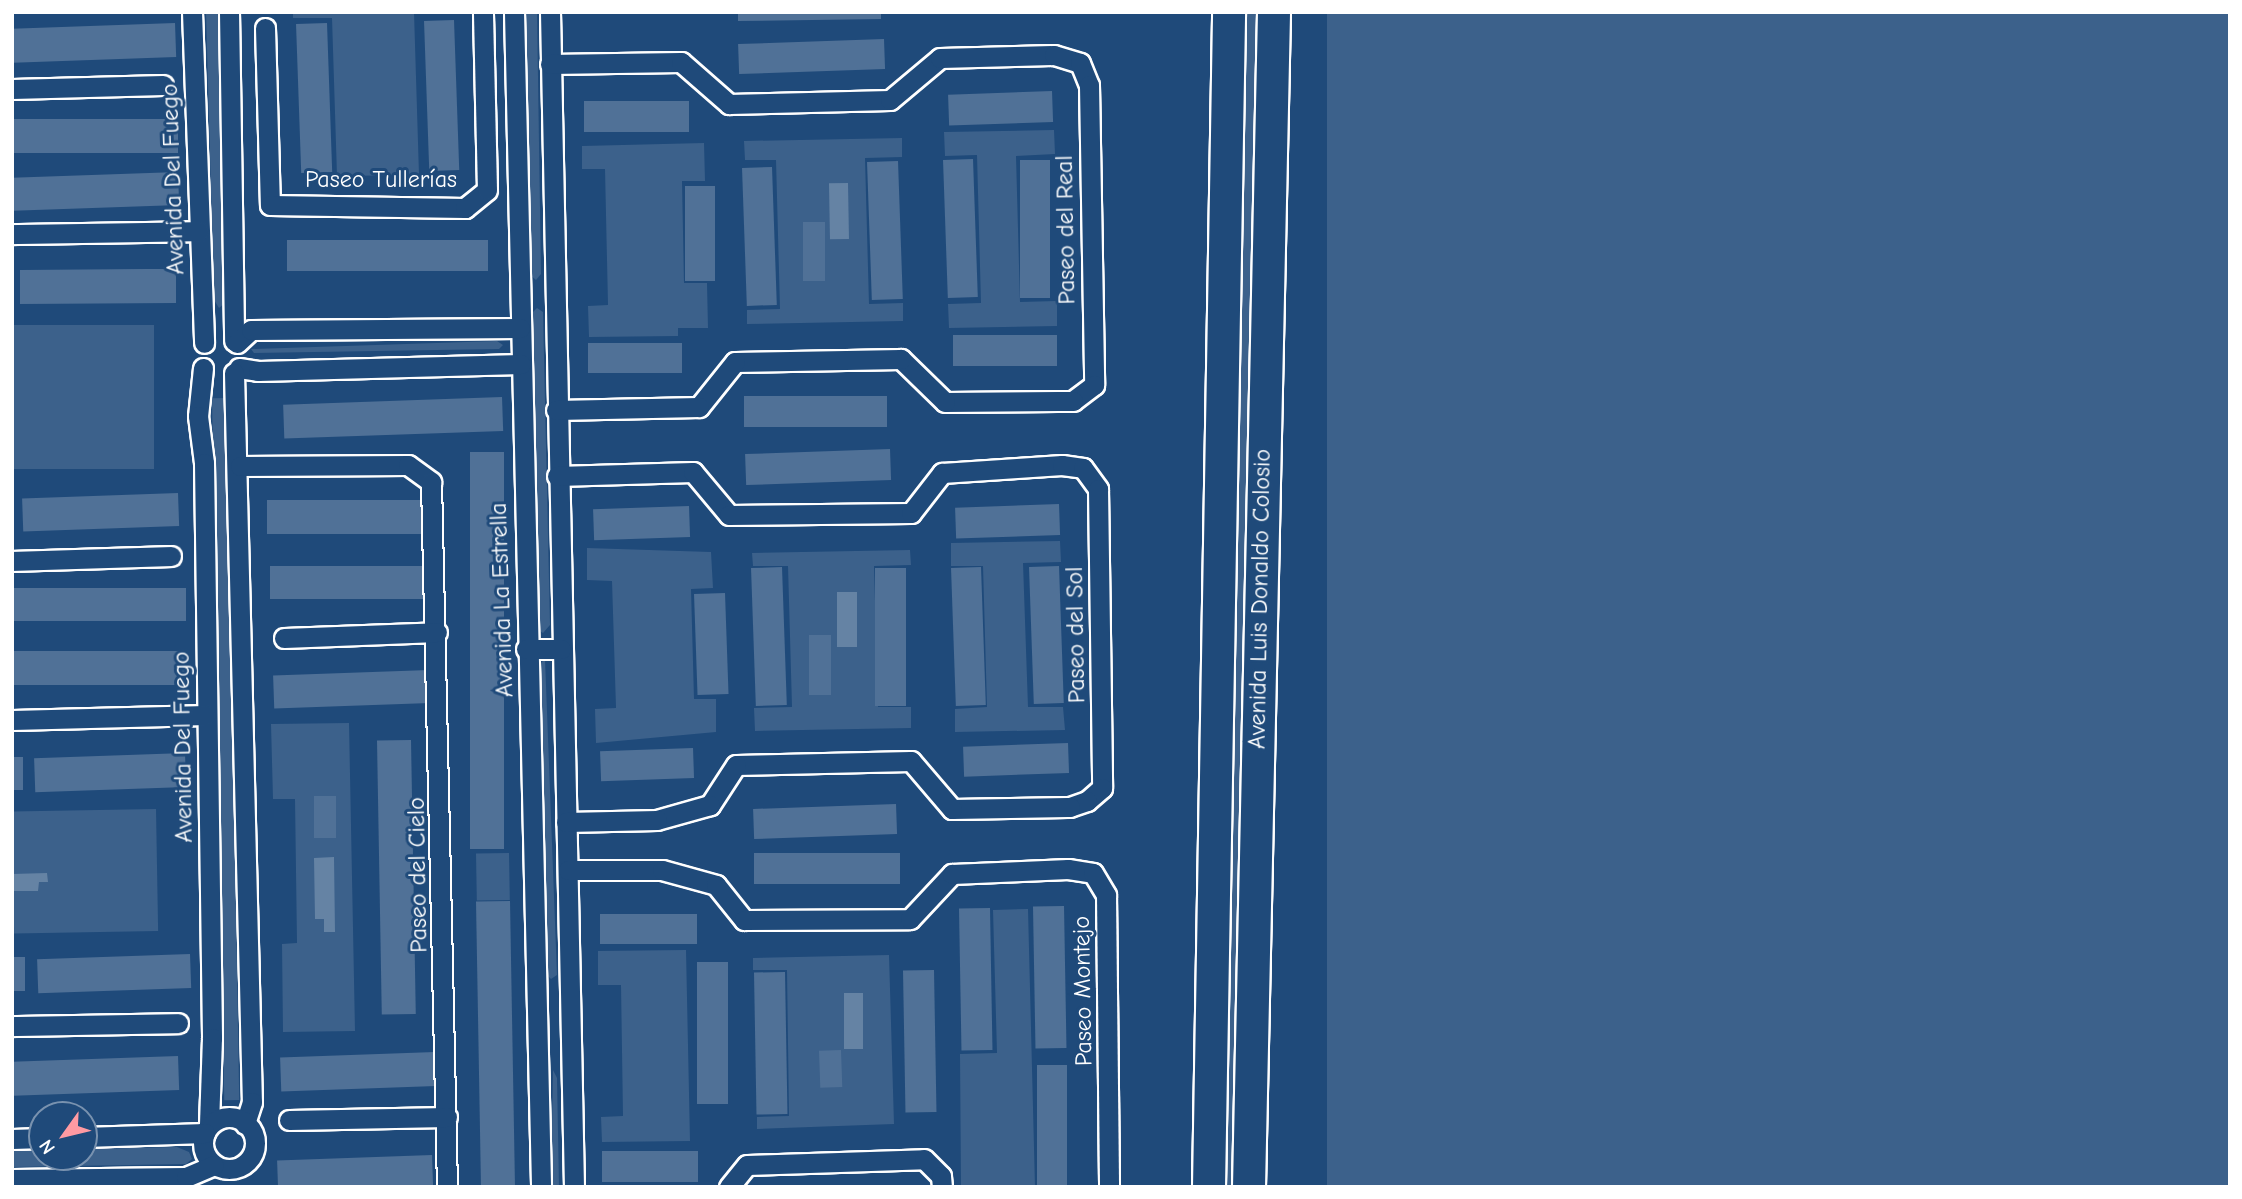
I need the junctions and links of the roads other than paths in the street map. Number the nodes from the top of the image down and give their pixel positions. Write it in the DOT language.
graph roads {
  1 [pos="192,12"];
  2 [pos="229,12"];
  3 [pos="483,12"];
  4 [pos="514,12"];
  5 [pos="550,12"];
  6 [pos="1229,12"];
  7 [pos="1274,12"];
  8 [pos="265,28"];
  9 [pos="550,64"];
  10 [pos="163,85"];
  11 [pos="12,89"];
  12 [pos="190,231"];
  13 [pos="12,234"];
  14 [pos="521,291"];
  15 [pos="555,293"];
  16 [pos="520,328"];
  17 [pos="236,342"];
  18 [pos="204,344"];
  19 [pos="521,364"];
  20 [pos="203,368"];
  21 [pos="236,371"];
  22 [pos="556,410"];
  23 [pos="249,466"];
  24 [pos="557,476"];
  25 [pos="172,556"];
  26 [pos="12,561"];
  27 [pos="437,632"];
  28 [pos="284,638"];
  29 [pos="526,649"];
  30 [pos="562,649"];
  31 [pos="197,715"];
  32 [pos="12,720"];
  33 [pos="566,822"];
  34 [pos="568,870"];
  35 [pos="538,997"];
  36 [pos="571,997"];
  37 [pos="178,1023"];
  38 [pos="12,1026"];
  39 [pos="539,1056"];
  40 [pos="572,1057"];
  41 [pos="447,1117"];
  42 [pos="289,1119"];
  43 [pos="245,1124"];
  44 [pos="207,1130"];
  45 [pos="98,1136"];
  46 [pos="214,1165"];
  47 [pos="12,1179"];
  48 [pos="447,1187"];
  49 [pos="541,1187"];
  50 [pos="574,1187"];
  51 [pos="729,1187"];
  52 [pos="942,1187"];
  53 [pos="1109,1187"];
  54 [pos="1209,1187"];
  55 [pos="1248,1187"];
  1 -- 12 [label="street, Avenida Del Fuego"];
  2 -- 17 [label="street"];
  3 -- 8 [label="street, Paseo Tullerías"];
  4 -- 14 [label="street, Avenida La Estrella"];
  5 -- 9 [label="street"];
  6 -- 54 [label="main road, Avenida Luis Donaldo Colosio"];
  7 -- 55 [label="main road, Avenida Luis Donaldo Colosio"];
  9 -- 15 [label="street"];
  9 -- 22 [label="street, Paseo del Real"];
  10 -- 11 [label="street"];
  12 -- 13 [label="street"];
  12 -- 18 [label="street, Avenida Del Fuego"];
  14 -- 15 [label="street"];
  14 -- 16 [label="street, Avenida La Estrella"];
  15 -- 22 [label="street"];
  16 -- 17 [label="street"];
  16 -- 19 [label="street, Avenida La Estrella"];
  17 -- 18 [label="street"];
  17 -- 21 [label="street"];
  18 -- 20 [label="street"];
  19 -- 21 [label="street"];
  19 -- 29 [label="street, Avenida La Estrella"];
  20 -- 21 [label="street"];
  20 -- 31 [label="street, Avenida Del Fuego"];
  21 -- 23 [label="street"];
  22 -- 24 [label="street"];
  23 -- 27 [label="street, Paseo del Cielo"];
  23 -- 43 [label="street"];
  24 -- 30 [label="street"];
  24 -- 33 [label="street, Paseo del Sol"];
  25 -- 26 [label="street"];
  27 -- 28 [label="street"];
  27 -- 41 [label="street, Paseo del Cielo"];
  29 -- 30 [label="street"];
  29 -- 35 [label="street, Avenida La Estrella"];
  30 -- 33 [label="street"];
  31 -- 32 [label="street"];
  31 -- 44 [label="street, Avenida Del Fuego"];
  33 -- 34 [label="street"];
  34 -- 36 [label="street"];
  34 -- 53 [label="street, Paseo Montejo"];
  35 -- 36 [label="street"];
  35 -- 39 [label="street, Avenida La Estrella"];
  36 -- 40 [label="street"];
  37 -- 38 [label="street"];
  39 -- 40 [label="street"];
  39 -- 49 [label="street, Avenida La Estrella"];
  40 -- 50 [label="street"];
  41 -- 42 [label="street"];
  41 -- 48 [label="street, Paseo del Cielo"];
  43 -- 44 [label="street"];
  43 -- 46 [label="street"];
  44 -- 45 [label="street"];
  44 -- 46 [label="street"];
  46 -- 47 [label="street"];
  51 -- 52 [label="street"];
}
